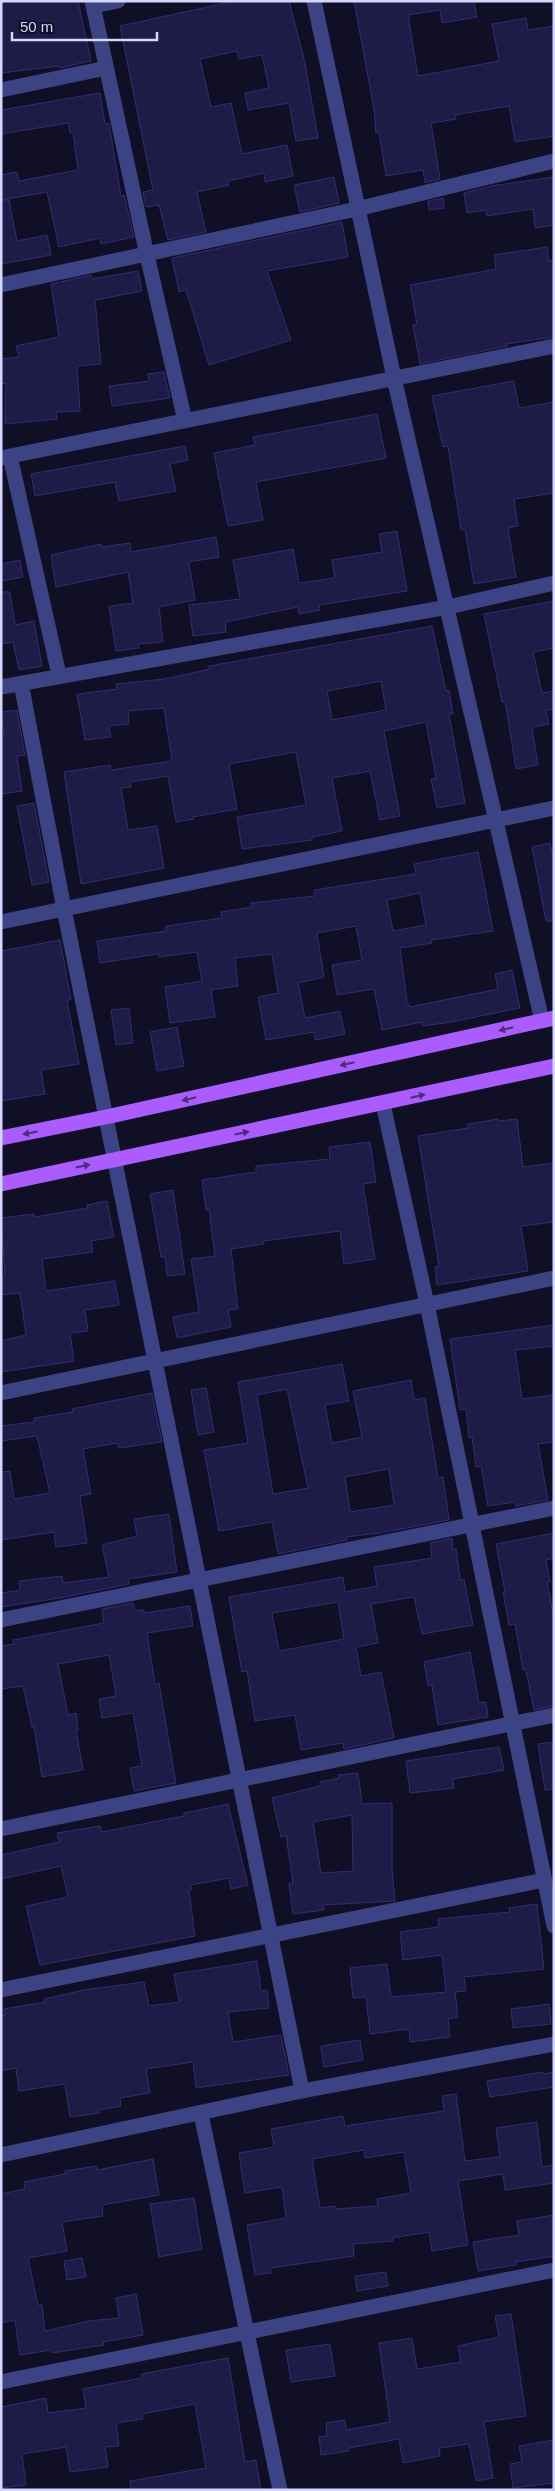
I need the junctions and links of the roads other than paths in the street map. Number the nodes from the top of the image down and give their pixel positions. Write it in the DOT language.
graph roads {
  1 [pos="118,1"];
  2 [pos="314,1"];
  3 [pos="93,4"];
  4 [pos="106,68"];
  5 [pos="1,90"];
  6 [pos="554,161"];
  7 [pos="357,209"];
  8 [pos="147,255"];
  9 [pos="1,285"];
  10 [pos="554,346"];
  11 [pos="394,378"];
  12 [pos="186,421"];
  13 [pos="6,457"];
  14 [pos="554,583"];
  15 [pos="448,607"];
  16 [pos="59,675"];
  17 [pos="21,683"];
  18 [pos="1,687"];
  19 [pos="554,808"];
  20 [pos="498,819"];
  21 [pos="64,909"];
  22 [pos="1,922"];
  23 [pos="548,1020"];
  24 [pos="554,1066"];
  25 [pos="383,1104"];
  26 [pos="106,1118"];
  27 [pos="1,1138"];
  28 [pos="115,1159"];
  29 [pos="1,1184"];
  30 [pos="554,1278"];
  31 [pos="427,1304"];
  32 [pos="155,1360"];
  33 [pos="1,1393"];
  34 [pos="554,1508"];
  35 [pos="472,1525"];
  36 [pos="199,1580"];
  37 [pos="1,1620"];
  38 [pos="554,1715"];
  39 [pos="512,1724"];
  40 [pos="240,1780"];
  41 [pos="1,1829"];
  42 [pos="544,1880"];
  43 [pos="554,1926"];
  44 [pos="271,1936"];
  45 [pos="1,1990"];
  46 [pos="554,2044"];
  47 [pos="302,2091"];
  48 [pos="201,2114"];
  49 [pos="1,2155"];
  50 [pos="554,2270"];
  51 [pos="246,2331"];
  52 [pos="1,2382"];
  53 [pos="280,2490"];
  1 -- 3 [label="street"];
  2 -- 7 [label="street"];
  3 -- 4 [label="street"];
  4 -- 5 [label="street"];
  4 -- 8 [label="street"];
  6 -- 7 [label="street"];
  7 -- 8 [label="street"];
  7 -- 11 [label="street"];
  8 -- 9 [label="street"];
  8 -- 12 [label="street"];
  10 -- 11 [label="street"];
  11 -- 12 [label="street"];
  11 -- 15 [label="street"];
  12 -- 13 [label="street"];
  13 -- 16 [label="street"];
  14 -- 15 [label="street"];
  15 -- 16 [label="street"];
  15 -- 20 [label="street"];
  16 -- 17 [label="street"];
  17 -- 18 [label="street"];
  17 -- 21 [label="street"];
  19 -- 20 [label="street"];
  20 -- 21 [label="street"];
  20 -- 23 [label="street"];
  21 -- 22 [label="street"];
  21 -- 26 [label="street"];
  23 -- 26 [label="main road, one-way"];
  25 -- 24 [label="main road, one-way"];
  28 -- 25 [label="main road, one-way"];
  25 -- 31 [label="street"];
  26 -- 27 [label="main road, one-way"];
  26 -- 28 [label="street"];
  29 -- 28 [label="main road, one-way"];
  28 -- 32 [label="street"];
  30 -- 31 [label="street"];
  31 -- 32 [label="street"];
  31 -- 35 [label="street"];
  32 -- 33 [label="street"];
  32 -- 36 [label="street"];
  34 -- 35 [label="street"];
  35 -- 36 [label="street"];
  35 -- 39 [label="street"];
  36 -- 37 [label="street"];
  36 -- 40 [label="street"];
  38 -- 39 [label="street"];
  39 -- 40 [label="street"];
  39 -- 42 [label="street"];
  40 -- 41 [label="street"];
  40 -- 44 [label="street"];
  42 -- 43 [label="street"];
  42 -- 44 [label="street"];
  44 -- 45 [label="street"];
  44 -- 47 [label="street"];
  46 -- 47 [label="street"];
  47 -- 48 [label="street"];
  48 -- 49 [label="street"];
  48 -- 51 [label="street"];
  50 -- 51 [label="street"];
  51 -- 52 [label="street"];
  51 -- 53 [label="street"];
}
